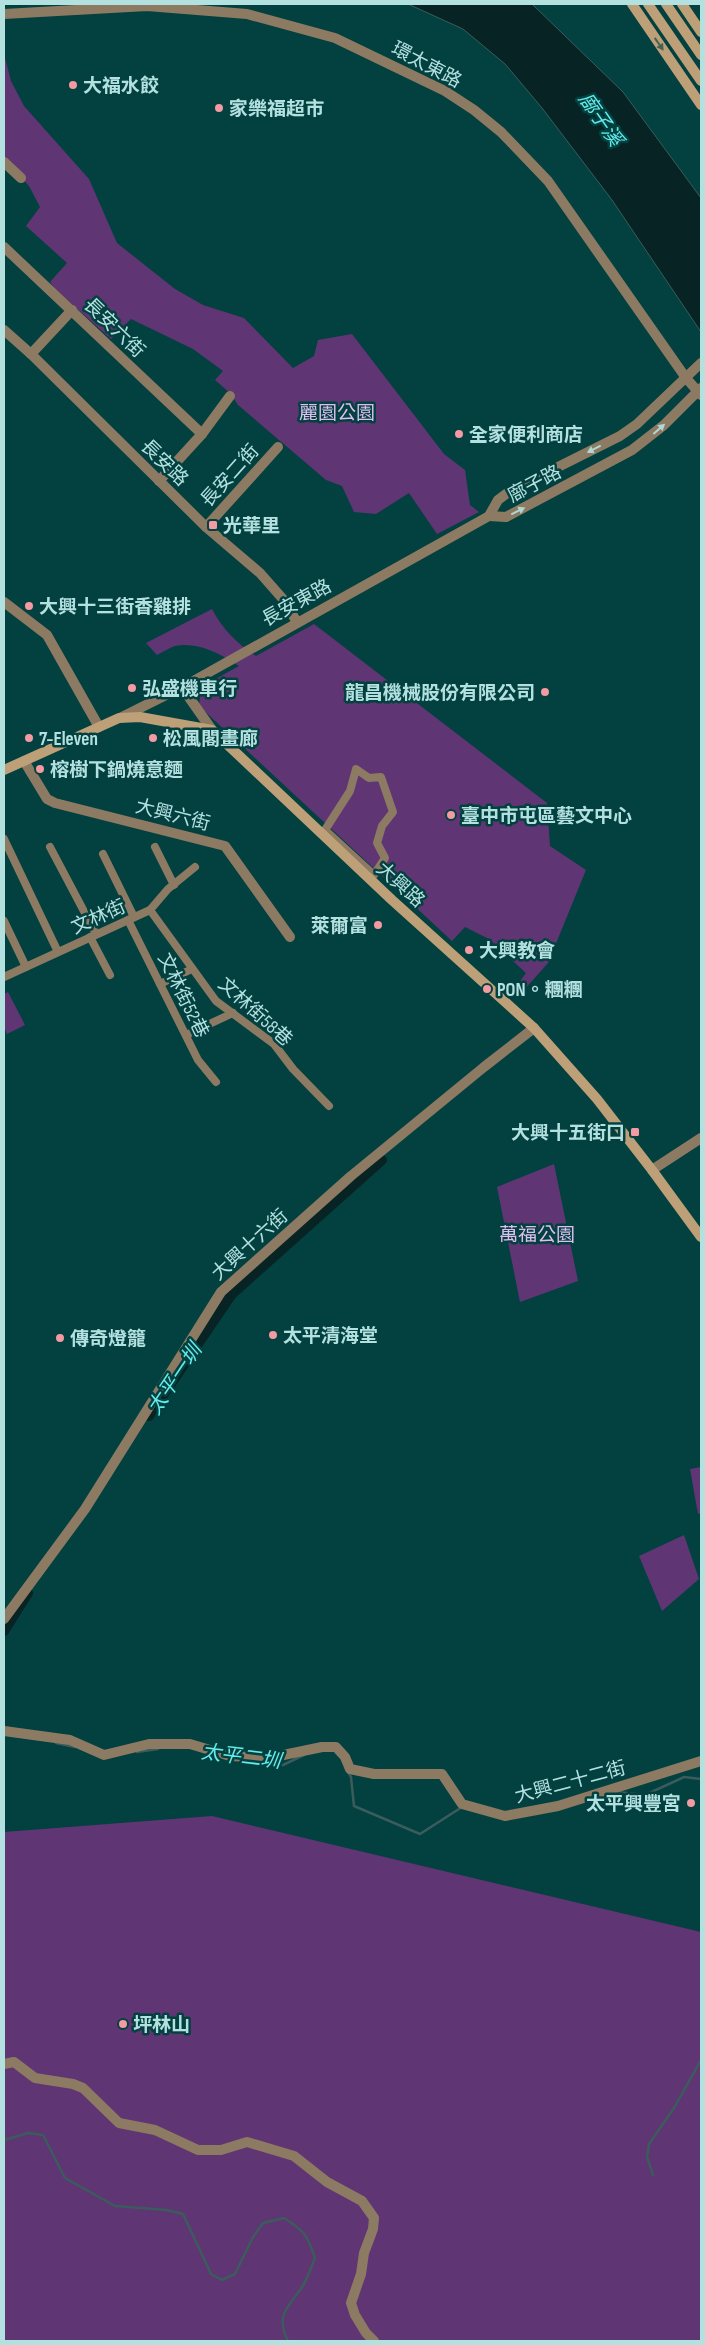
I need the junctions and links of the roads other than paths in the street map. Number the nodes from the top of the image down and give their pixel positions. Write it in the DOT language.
graph roads {
  1 [pos="632,4"];
  2 [pos="648,4"];
  3 [pos="666,4"];
  4 [pos="682,4"];
  5 [pos="4,14"];
  6 [pos="701,32"];
  7 [pos="701,55"];
  8 [pos="701,81"];
  9 [pos="701,105"];
  10 [pos="4,162"];
  11 [pos="21,178"];
  12 [pos="4,247"];
  13 [pos="72,310"];
  14 [pos="4,330"];
  15 [pos="31,354"];
  16 [pos="698,366"];
  17 [pos="686,378"];
  18 [pos="700,391"];
  19 [pos="230,396"];
  20 [pos="202,434"];
  21 [pos="278,447"];
  22 [pos="159,481"];
  23 [pos="489,516"];
  24 [pos="206,527"];
  25 [pos="4,602"];
  26 [pos="297,622"];
  27 [pos="181,686"];
  28 [pos="119,718"];
  29 [pos="99,727"];
  30 [pos="212,730"];
  31 [pos="24,760"];
  32 [pos="4,770"];
  33 [pos="393,812"];
  34 [pos="4,839"];
  35 [pos="50,847"];
  36 [pos="155,848"];
  37 [pos="103,854"];
  38 [pos="8,857"];
  39 [pos="194,868"];
  40 [pos="174,885"];
  41 [pos="150,910"];
  42 [pos="131,919"];
  43 [pos="4,922"];
  44 [pos="92,935"];
  45 [pos="290,937"];
  46 [pos="58,952"];
  47 [pos="26,967"];
  48 [pos="192,969"];
  49 [pos="110,975"];
  50 [pos="4,977"];
  51 [pos="160,984"];
  52 [pos="233,1013"];
  53 [pos="534,1028"];
  54 [pos="186,1035"];
  55 [pos="216,1082"];
  56 [pos="329,1106"];
  57 [pos="701,1138"];
  58 [pos="652,1170"];
  59 [pos="701,1237"];
  60 [pos="4,1619"];
  61 [pos="4,1731"];
  62 [pos="701,1761"];
  63 [pos="4,2064"];
  64 [pos="374,2341"];
  1 -- 9 [label="main road, one-way"];
  2 -- 8 [label="main road"];
  3 -- 7 [label="main road"];
  4 -- 6 [label="main road"];
  5 -- 17 [label="street, 環太東路"];
  10 -- 11 [label="street"];
  12 -- 13 [label="street, 長安六街"];
  13 -- 15 [label="street"];
  13 -- 20 [label="street, 長安六街"];
  14 -- 15 [label="street, 長安路"];
  15 -- 22 [label="street, 長安路"];
  16 -- 17 [label="street, 廍子路"];
  17 -- 18 [label="street, 環太東路"];
  17 -- 23 [label="street, 廍子路, one-way"];
  23 -- 18 [label="street, 廍子路, one-way"];
  19 -- 20 [label="street"];
  20 -- 22 [label="street"];
  21 -- 24 [label="street, 長安二街"];
  22 -- 24 [label="street, 長安路"];
  23 -- 26 [label="street, 長安東路"];
  24 -- 26 [label="street, 長安路"];
  25 -- 29 [label="street"];
  26 -- 27 [label="street, 長安東路"];
  27 -- 28 [label="street, 長安東路"];
  27 -- 30 [label="street"];
  28 -- 29 [label="main road"];
  28 -- 30 [label="main road"];
  29 -- 31 [label="main road"];
  30 -- 53 [label="main road, 大興路"];
  31 -- 32 [label="main road"];
  31 -- 45 [label="street, 大興六街"];
  33 -- 33 [label="street"];
  34 -- 38 [label="street"];
  35 -- 44 [label="street"];
  36 -- 40 [label="street"];
  37 -- 42 [label="street, 文林街52巷"];
  38 -- 46 [label="street"];
  39 -- 40 [label="street, 文林街"];
  40 -- 41 [label="street, 文林街"];
  41 -- 42 [label="street, 文林街"];
  41 -- 48 [label="street, 文林街58巷"];
  42 -- 44 [label="street, 文林街"];
  42 -- 51 [label="street, 文林街52巷"];
  43 -- 47 [label="street"];
  44 -- 46 [label="street, 文林街"];
  44 -- 49 [label="street"];
  46 -- 47 [label="street, 文林街"];
  47 -- 50 [label="street, 文林街"];
  48 -- 51 [label="street"];
  48 -- 52 [label="street, 文林街58巷"];
  51 -- 54 [label="street, 文林街52巷"];
  52 -- 54 [label="street"];
  52 -- 56 [label="street, 文林街58巷"];
  53 -- 58 [label="main road, 大興路"];
  53 -- 60 [label="street, 大興十六街"];
  54 -- 55 [label="street, 文林街52巷"];
  57 -- 58 [label="street"];
  58 -- 59 [label="main road, 大興路"];
  61 -- 62 [label="street, 大興二十二街"];
  63 -- 64 [label="street"];
}
